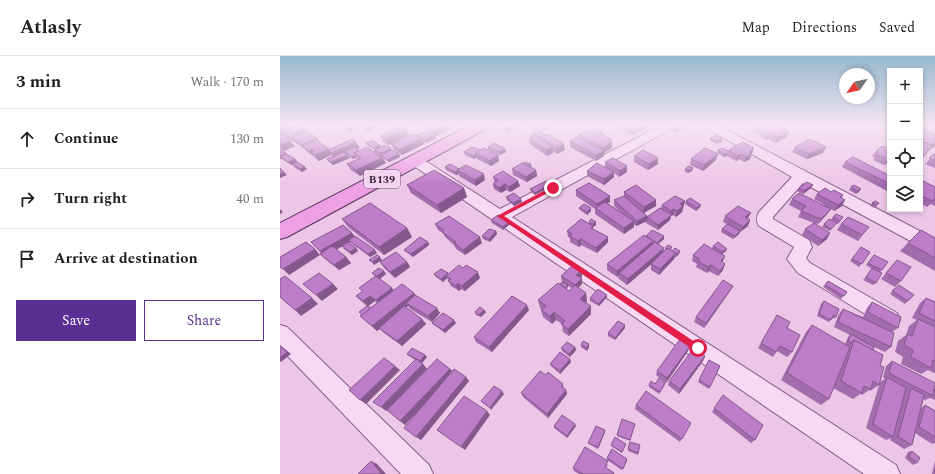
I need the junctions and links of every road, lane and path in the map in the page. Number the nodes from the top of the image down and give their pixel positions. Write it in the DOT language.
graph roads {
  1 [pos="444,145"];
  2 [pos="635,145"];
  3 [pos="743,145"];
  4 [pos="416,161"];
  5 [pos="802,176"];
  6 [pos="500,216"];
  7 [pos="280,232"];
  8 [pos="935,247"];
  9 [pos="890,319"];
  10 [pos="281,335"];
  11 [pos="420,474"];
  12 [pos="887,474"];
  1 -- 4 [label="main road, B139"];
  2 -- 6 [label="street"];
  3 -- 5 [label="street"];
  4 -- 6 [label="street"];
  4 -- 7 [label="main road, B139"];
  5 -- 8 [label="street"];
  5 -- 9 [label="street"];
  6 -- 12 [label="street"];
  10 -- 11 [label="street"];
}
